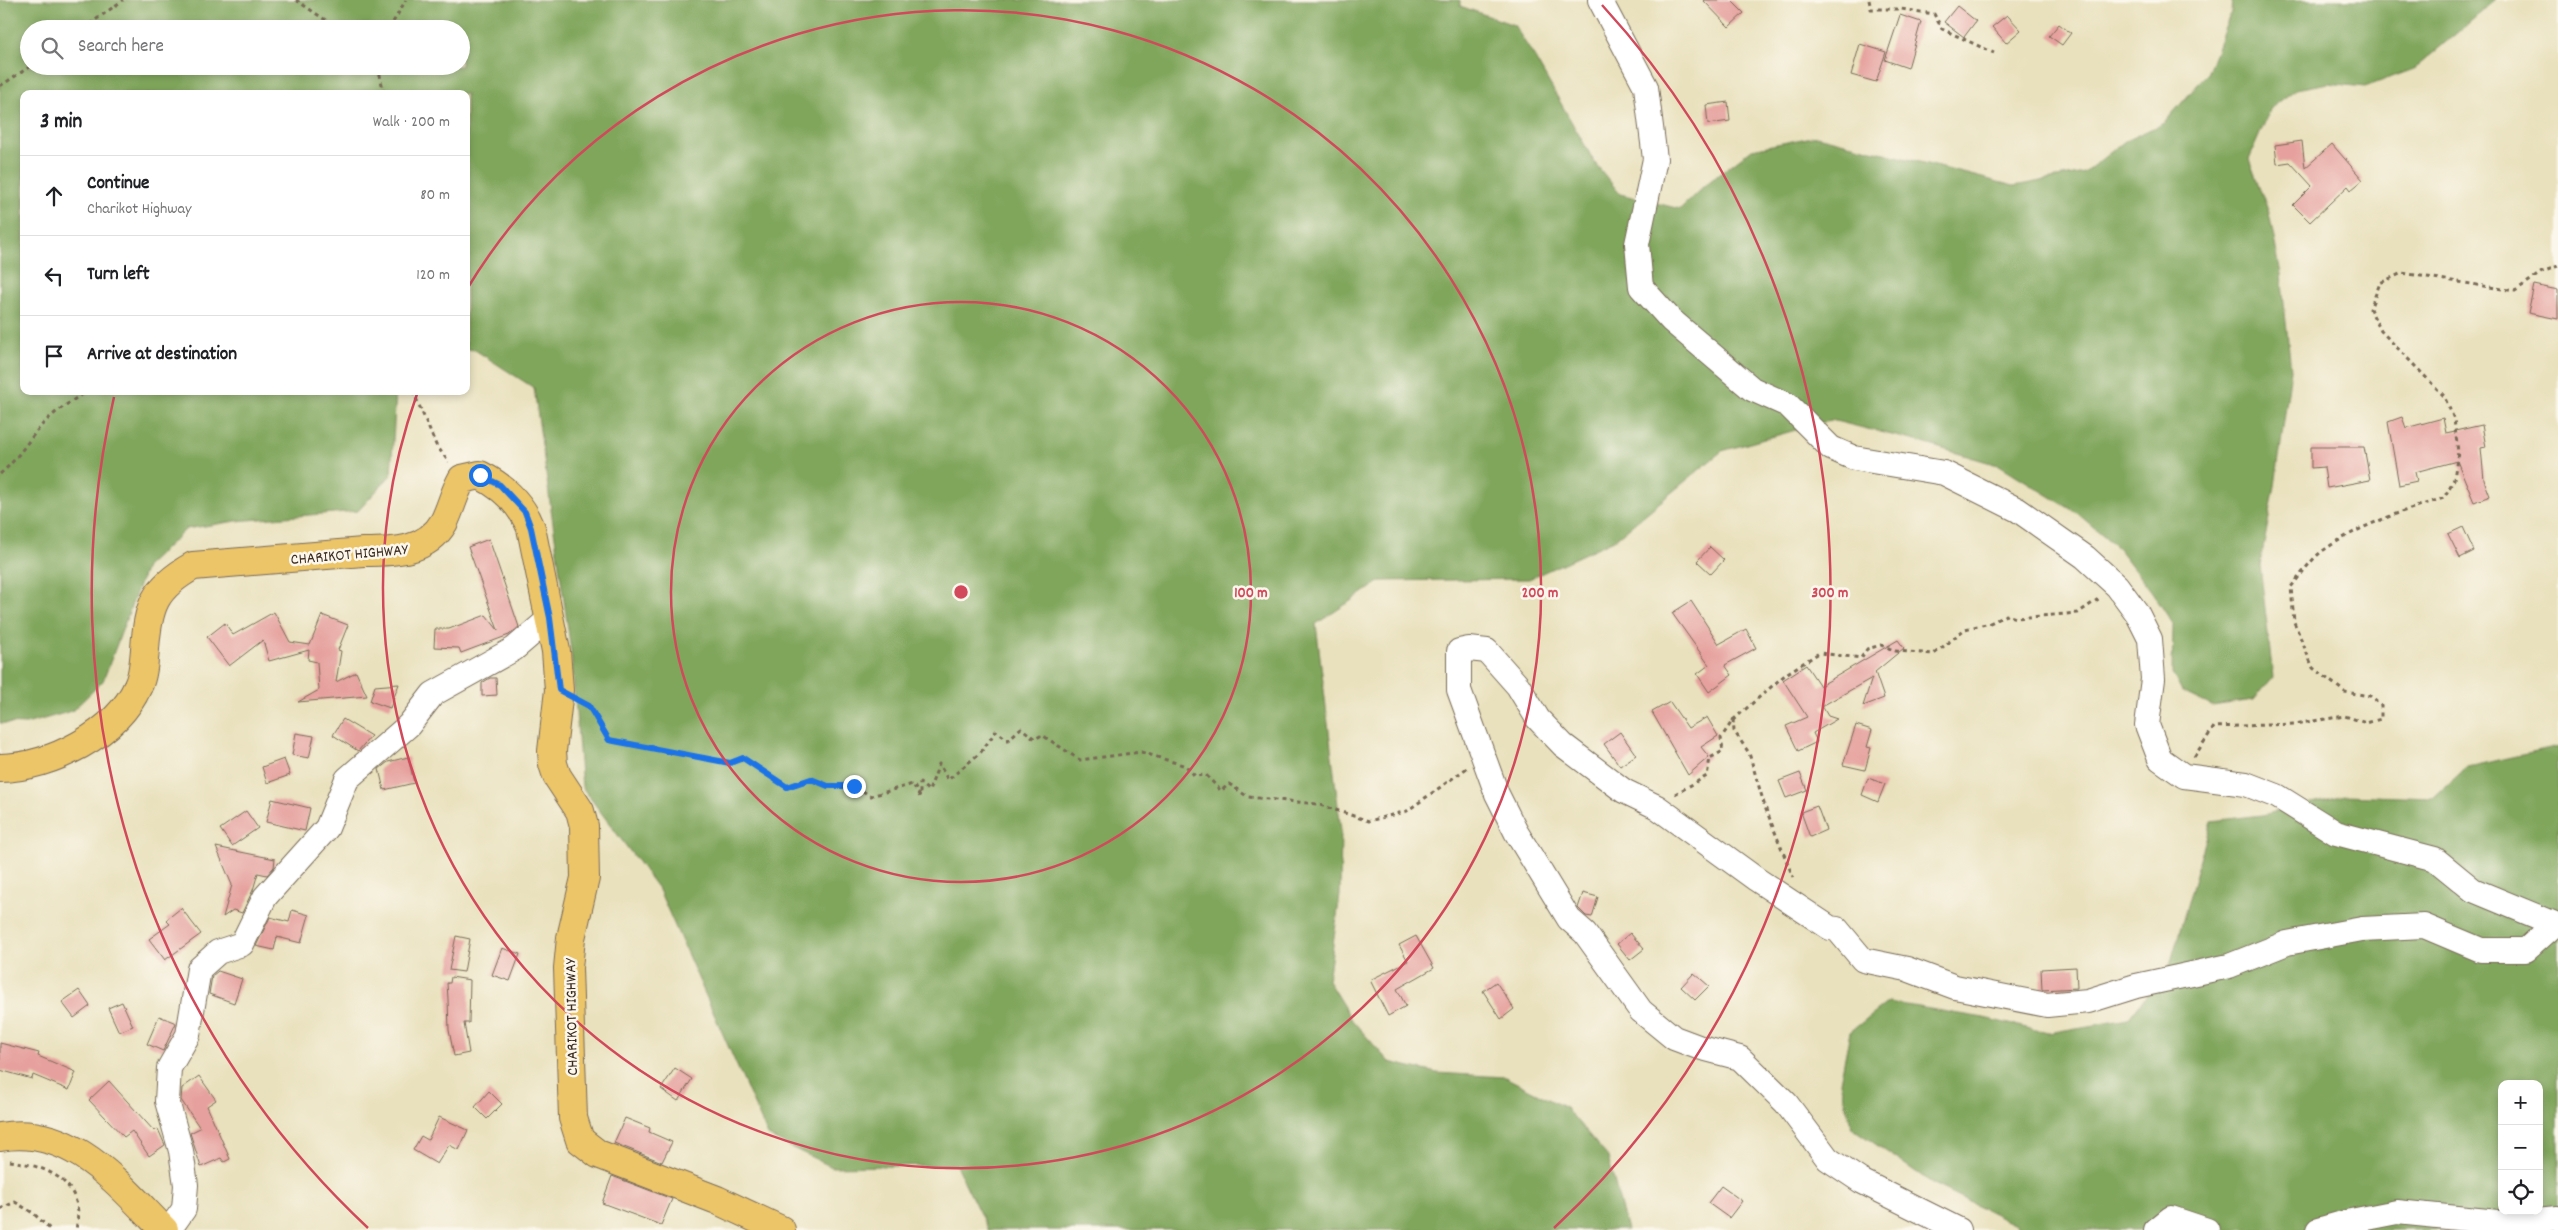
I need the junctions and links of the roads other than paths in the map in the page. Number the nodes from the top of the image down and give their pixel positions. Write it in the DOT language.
graph roads {
  1 [pos="1600,0"];
  2 [pos="550,618"];
  3 [pos="0,768"];
  4 [pos="4,1149"];
  5 [pos="2558,1218"];
  6 [pos="164,1230"];
  7 [pos="170,1230"];
  8 [pos="781,1230"];
  9 [pos="1959,1230"];
  10 [pos="2156,1230"];
  11 [pos="2207,1230"];
  12 [pos="2318,1230"];
  1 -- 9 [label="street"];
  2 -- 3 [label="main road, CHARIKOT HIGHWAY"];
  2 -- 7 [label="street"];
  2 -- 8 [label="main road, CHARIKOT HIGHWAY"];
  4 -- 6 [label="main road"];
  5 -- 12 [label="street"];
  10 -- 11 [label="street"];
}
